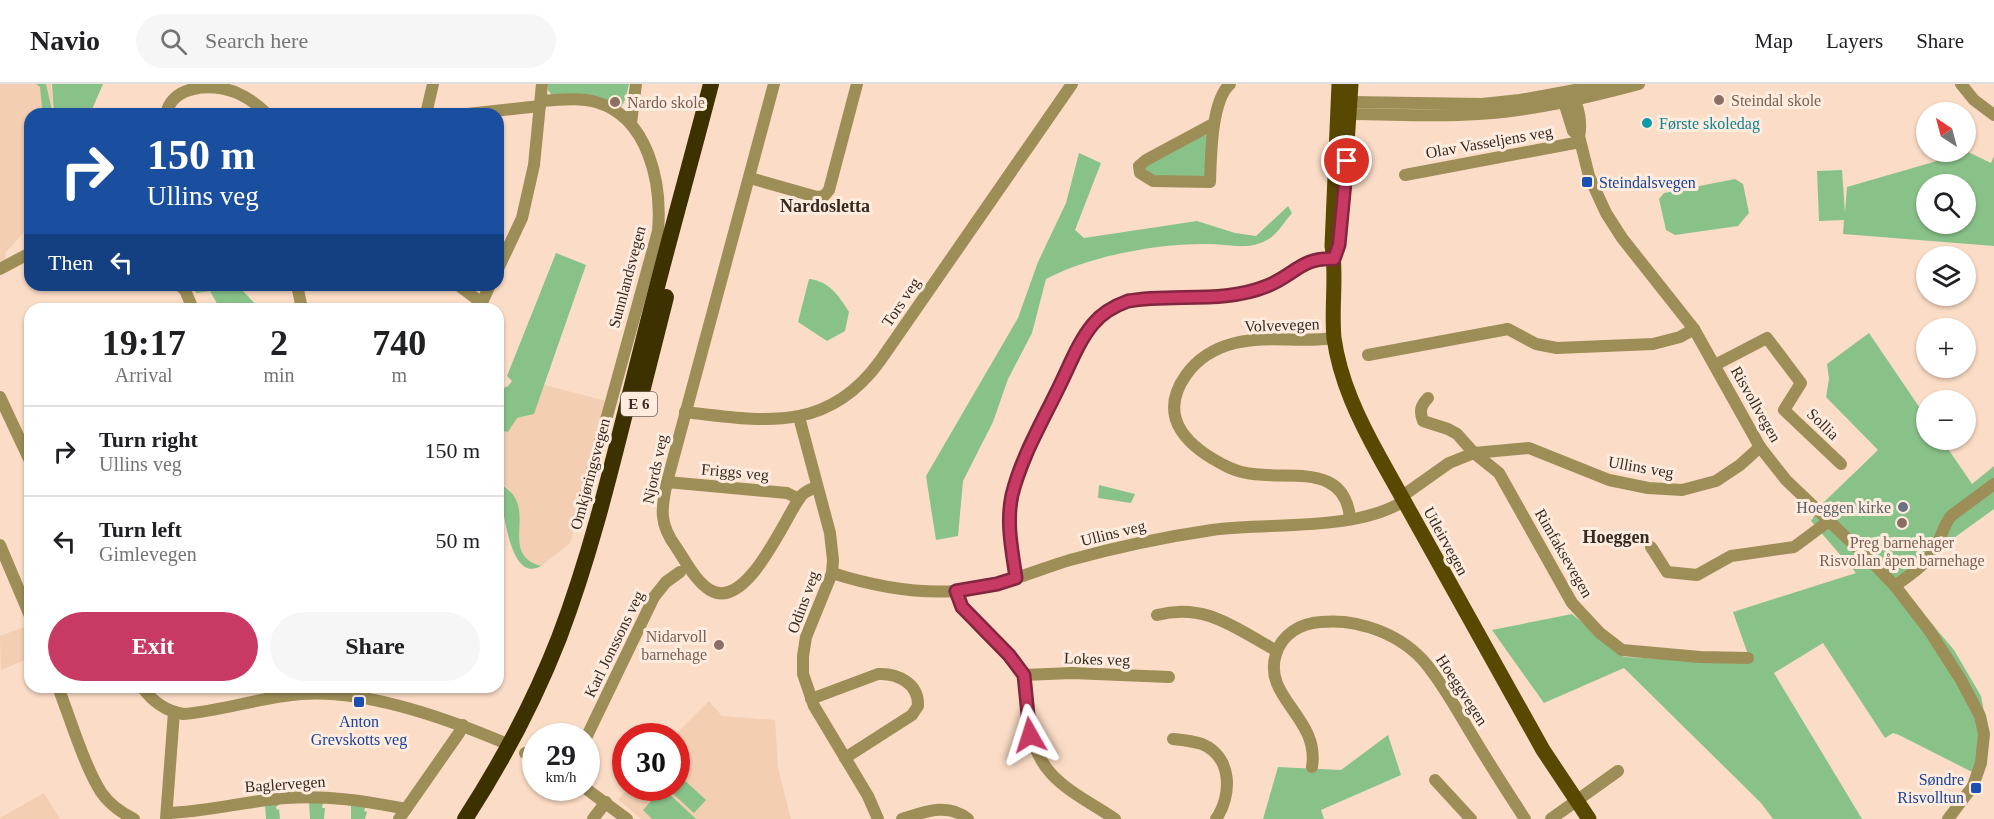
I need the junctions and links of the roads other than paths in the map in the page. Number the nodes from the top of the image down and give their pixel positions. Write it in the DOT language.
graph roads {
  1 [pos="434,84"];
  2 [pos="542,84"];
  3 [pos="636,84"];
  4 [pos="711,84"];
  5 [pos="721,84"];
  6 [pos="774,84"];
  7 [pos="857,84"];
  8 [pos="1072,84"];
  9 [pos="1230,84"];
  10 [pos="1339,84"];
  11 [pos="1351,84"];
  12 [pos="1609,84"];
  13 [pos="1639,84"];
  14 [pos="1961,84"];
  15 [pos="1569,98"];
  16 [pos="541,104"];
  17 [pos="168,108"];
  18 [pos="260,108"];
  19 [pos="428,108"];
  20 [pos="1346,108"];
  21 [pos="504,109"];
  22 [pos="1994,115"];
  23 [pos="631,123"];
  24 [pos="1213,124"];
  25 [pos="1579,139"];
  26 [pos="1405,175"];
  27 [pos="750,178"];
  28 [pos="24,256"];
  29 [pos="504,256"];
  30 [pos="1334,259"];
  31 [pos="0,269"];
  32 [pos="464,291"];
  33 [pos="477,303"];
  34 [pos="1694,328"];
  35 [pos="1334,338"];
  36 [pos="1368,355"];
  37 [pos="1715,365"];
  38 [pos="0,397"];
  39 [pos="1428,398"];
  40 [pos="685,412"];
  41 [pos="799,417"];
  42 [pos="1760,447"];
  43 [pos="24,448"];
  44 [pos="1474,453"];
  45 [pos="1841,464"];
  46 [pos="667,482"];
  47 [pos="1994,484"];
  48 [pos="817,487"];
  49 [pos="799,499"];
  50 [pos="1402,499"];
  51 [pos="584,500"];
  52 [pos="1350,519"];
  53 [pos="1829,521"];
  54 [pos="0,545"];
  55 [pos="1651,547"];
  56 [pos="680,572"];
  57 [pos="832,573"];
  58 [pos="1016,578"];
  59 [pos="1895,586"];
  60 [pos="956,591"];
  61 [pos="24,602"];
  62 [pos="1157,615"];
  63 [pos="1277,651"];
  64 [pos="1748,658"];
  65 [pos="1024,675"];
  66 [pos="1168,677"];
  67 [pos="60,693"];
  68 [pos="147,693"];
  69 [pos="811,699"];
  70 [pos="174,712"];
  71 [pos="593,723"];
  72 [pos="463,725"];
  73 [pos="1173,739"];
  74 [pos="505,743"];
  75 [pos="845,758"];
  76 [pos="1311,767"];
  77 [pos="1618,771"];
  78 [pos="1435,780"];
  79 [pos="600,798"];
  80 [pos="1575,801"];
  81 [pos="606,802"];
  82 [pos="403,814"];
  83 [pos="166,816"];
  84 [pos="134,819"];
  85 [pos="465,819"];
  86 [pos="477,819"];
  87 [pos="592,819"];
  88 [pos="627,819"];
  89 [pos="879,819"];
  90 [pos="902,819"];
  91 [pos="968,819"];
  92 [pos="1115,819"];
  93 [pos="1216,819"];
  94 [pos="1471,819"];
  95 [pos="1525,819"];
  96 [pos="1551,819"];
  97 [pos="1589,819"];
  98 [pos="1948,819"];
  1 -- 19 [label="street"];
  2 -- 16 [label="street"];
  3 -- 23 [label="street"];
  4 -- 85 [label="highway, Omkjøringsvegen / E 6"];
  5 -- 86 [label="highway, Omkjøringsvegen / E 6"];
  6 -- 27 [label="street, Njords veg"];
  7 -- 27 [label="street"];
  8 -- 41 [label="street, Tors veg"];
  9 -- 24 [label="street"];
  10 -- 20 [label="main road, Utleirvegen"];
  11 -- 20 [label="main road, Utleirvegen"];
  12 -- 15 [label="street"];
  13 -- 15 [label="street"];
  14 -- 22 [label="street"];
  15 -- 20 [label="street"];
  15 -- 25 [label="street, Risvollvegen"];
  16 -- 21 [label="street, Sunnlandsvegen"];
  16 -- 23 [label="street, Sunnlandsvegen"];
  16 -- 29 [label="street"];
  17 -- 18 [label="street"];
  20 -- 30 [label="main road, Utleirvegen"];
  23 -- 51 [label="street, Sunnlandsvegen"];
  24 -- 24 [label="street"];
  25 -- 26 [label="street, Olav Vasseljens veg"];
  25 -- 34 [label="street, Risvollvegen"];
  27 -- 40 [label="street, Njords veg"];
  28 -- 31 [label="street"];
  30 -- 35 [label="main road, Utleirvegen"];
  30 -- 58 [label="street"];
  32 -- 33 [label="street"];
  34 -- 36 [label="street"];
  34 -- 37 [label="street, Risvollvegen"];
  35 -- 50 [label="main road, Utleirvegen"];
  35 -- 52 [label="street, Volvevegen"];
  37 -- 42 [label="street, Risvollvegen"];
  37 -- 45 [label="street, Sollia"];
  38 -- 43 [label="street"];
  39 -- 44 [label="street"];
  40 -- 41 [label="street, Tors veg"];
  40 -- 46 [label="street, Njords veg"];
  41 -- 48 [label="street, Odins veg"];
  42 -- 44 [label="street, Ullins veg"];
  42 -- 53 [label="street, Risvollvegen"];
  44 -- 50 [label="street, Ullins veg"];
  44 -- 64 [label="street, Rimfaksevegen"];
  46 -- 49 [label="street, Friggs veg"];
  46 -- 49 [label="street, Njords veg"];
  47 -- 59 [label="street"];
  48 -- 49 [label="street, Njords veg"];
  48 -- 57 [label="street, Odins veg"];
  50 -- 52 [label="street, Ullins veg"];
  50 -- 80 [label="main road, Utleirvegen"];
  52 -- 58 [label="street, Ullins veg"];
  53 -- 55 [label="street"];
  53 -- 59 [label="street, Risvollvegen"];
  54 -- 61 [label="street"];
  56 -- 71 [label="street, Karl Jonssons veg"];
  57 -- 60 [label="street, Ullins veg"];
  57 -- 69 [label="street, Odins veg"];
  58 -- 60 [label="street, Ullins veg"];
  59 -- 98 [label="street, Risvollvegen"];
  60 -- 65 [label="street"];
  62 -- 63 [label="street"];
  63 -- 76 [label="street"];
  63 -- 95 [label="street, Hoeggvegen"];
  65 -- 66 [label="street, Lokes veg"];
  65 -- 92 [label="street"];
  67 -- 84 [label="street"];
  68 -- 70 [label="street"];
  69 -- 75 [label="street, Odins veg"];
  69 -- 75 [label="street"];
  70 -- 72 [label="street"];
  70 -- 83 [label="street"];
  72 -- 74 [label="street"];
  72 -- 82 [label="street"];
  73 -- 93 [label="street"];
  75 -- 89 [label="street, Odins veg"];
  77 -- 80 [label="street"];
  78 -- 94 [label="street"];
  79 -- 81 [label="street"];
  80 -- 96 [label="street"];
  80 -- 97 [label="main road, Utleirvegen"];
  81 -- 87 [label="street"];
  81 -- 88 [label="street"];
  82 -- 83 [label="street, Baglervegen"];
  90 -- 91 [label="street"];
}
